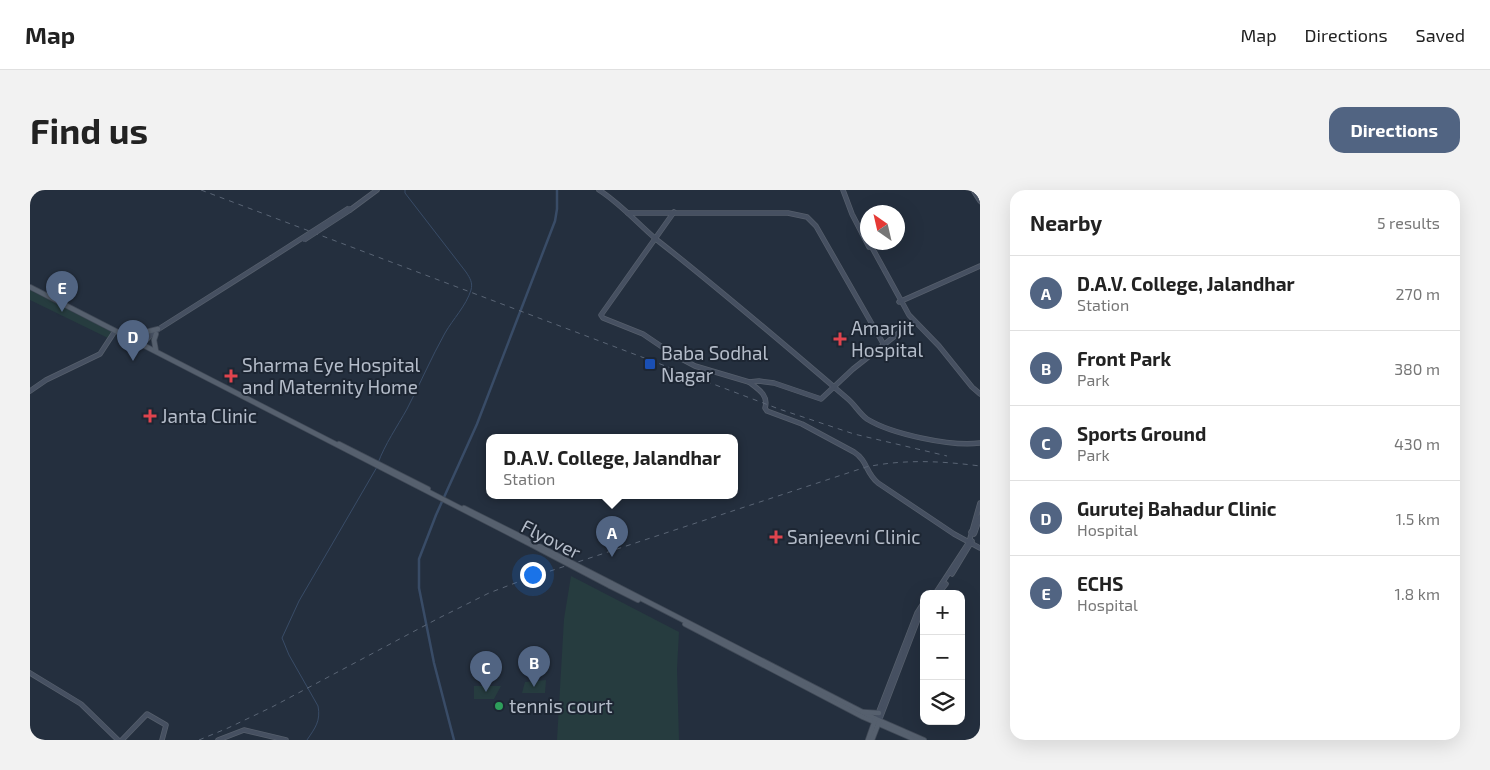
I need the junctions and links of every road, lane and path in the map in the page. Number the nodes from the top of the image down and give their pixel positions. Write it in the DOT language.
graph roads {
  1 [pos="599,190"];
  2 [pos="843,190"];
  3 [pos="973,190"];
  4 [pos="375,191"];
  5 [pos="980,201"];
  6 [pos="852,211"];
  7 [pos="628,212"];
  8 [pos="674,212"];
  9 [pos="860,226"];
  10 [pos="656,239"];
  11 [pos="873,250"];
  12 [pos="980,267"];
  13 [pos="30,287"];
  14 [pos="901,303"];
  15 [pos="914,321"];
  16 [pos="160,330"];
  17 [pos="118,332"];
  18 [pos="143,345"];
  19 [pos="884,345"];
  20 [pos="156,350"];
  21 [pos="749,382"];
  22 [pos="834,387"];
  23 [pos="30,391"];
  24 [pos="980,394"];
  25 [pos="980,443"];
  26 [pos="378,464"];
  27 [pos="980,496"];
  28 [pos="980,503"];
  29 [pos="980,510"];
  30 [pos="980,517"];
  31 [pos="973,534"];
  32 [pos="970,543"];
  33 [pos="980,548"];
  34 [pos="940,590"];
  35 [pos="920,608"];
  36 [pos="920,614"];
  37 [pos="30,673"];
  38 [pos="862,714"];
  39 [pos="878,719"];
  40 [pos="887,726"];
  41 [pos="871,737"];
  42 [pos="118,740"];
  43 [pos="122,740"];
  44 [pos="162,740"];
  45 [pos="218,740"];
  46 [pos="286,740"];
  47 [pos="916,740"];
  48 [pos="924,740"];
  1 -- 7 [label="street"];
  2 -- 6 [label="street"];
  3 -- 5 [label="street"];
  4 -- 16 [label="street, bridge"];
  6 -- 9 [label="street"];
  6 -- 14 [label="street"];
  7 -- 8 [label="street"];
  7 -- 10 [label="street"];
  8 -- 10 [label="street"];
  8 -- 19 [label="street"];
  10 -- 21 [label="street"];
  10 -- 22 [label="street"];
  11 -- 14 [label="street"];
  12 -- 14 [label="street"];
  13 -- 17 [label="main road"];
  14 -- 15 [label="street"];
  15 -- 19 [label="street"];
  15 -- 24 [label="street"];
  16 -- 17 [label="main road"];
  16 -- 18 [label="street"];
  16 -- 20 [label="main road"];
  17 -- 18 [label="main road"];
  17 -- 23 [label="street"];
  18 -- 20 [label="main road"];
  18 -- 26 [label="main road"];
  19 -- 22 [label="street"];
  20 -- 26 [label="main road"];
  21 -- 22 [label="street"];
  21 -- 32 [label="street"];
  22 -- 25 [label="street"];
  26 -- 38 [label="main road, Flyover, bridge"];
  27 -- 31 [label="street"];
  28 -- 31 [label="street"];
  29 -- 31 [label="street"];
  30 -- 31 [label="street"];
  31 -- 32 [label="street"];
  32 -- 33 [label="street"];
  32 -- 34 [label="street"];
  35 -- 39 [label="street"];
  36 -- 39 [label="street"];
  37 -- 42 [label="street"];
  38 -- 39 [label="main road, Flyover"];
  38 -- 41 [label="main road"];
  39 -- 40 [label="main road, Flyover"];
  39 -- 41 [label="main road"];
  40 -- 41 [label="main road"];
  40 -- 47 [label="main road"];
  40 -- 48 [label="main road"];
  43 -- 44 [label="street"];
  45 -- 46 [label="street"];
}
